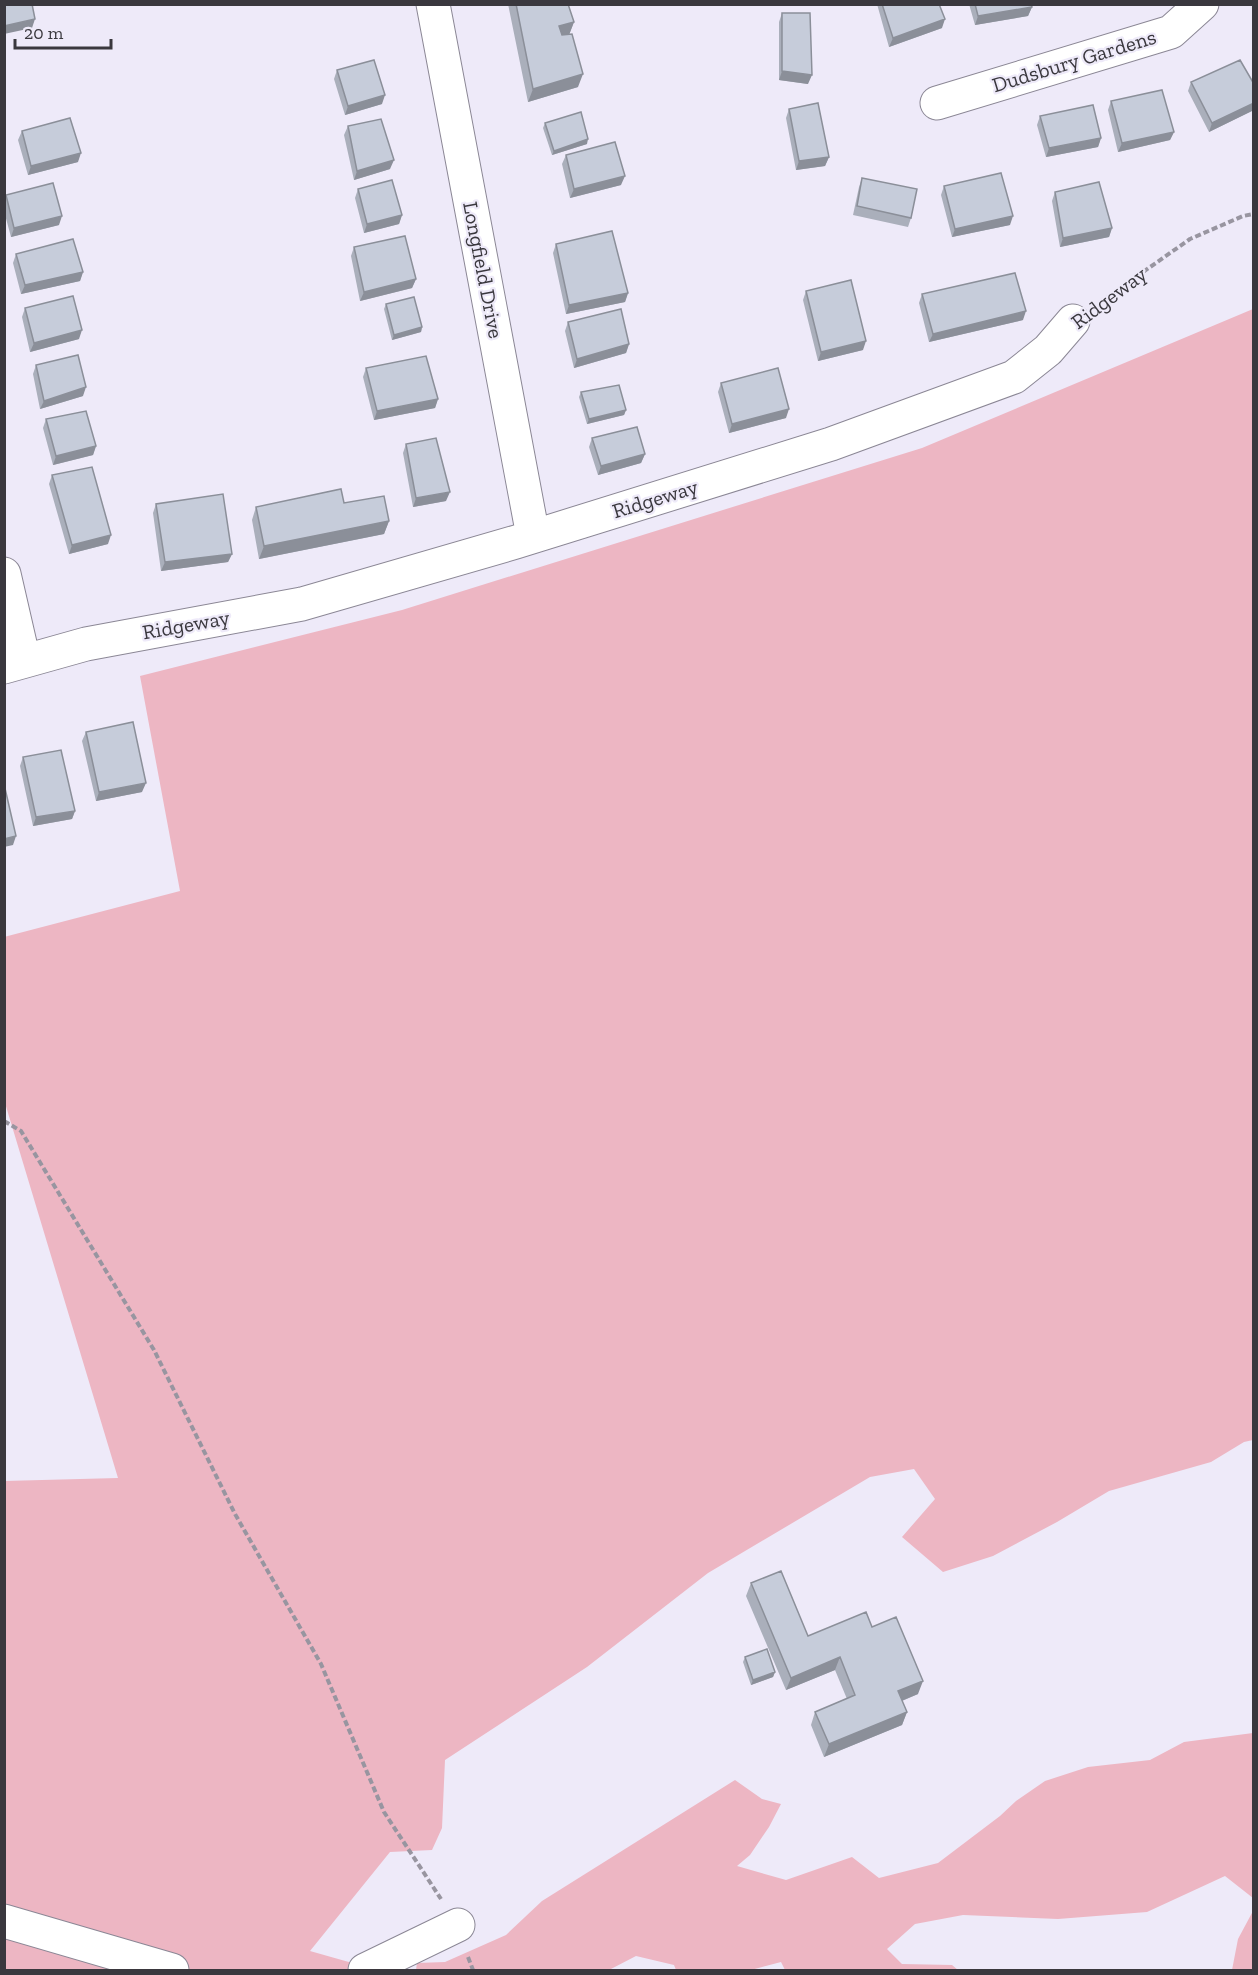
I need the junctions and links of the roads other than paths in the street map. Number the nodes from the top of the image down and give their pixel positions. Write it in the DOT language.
graph roads {
  1 [pos="434,4"];
  2 [pos="1202,4"];
  3 [pos="937,103"];
  4 [pos="1073,321"];
  5 [pos="533,536"];
  6 [pos="4,574"];
  7 [pos="14,664"];
  8 [pos="4,1922"];
  9 [pos="458,1925"];
  10 [pos="172,1971"];
  11 [pos="366,1971"];
  1 -- 5 [label="street, Longfield Drive"];
  2 -- 3 [label="street, Dudsbury Gardens"];
  4 -- 5 [label="street, Ridgeway"];
  5 -- 7 [label="street, Ridgeway"];
  6 -- 7 [label="street"];
  8 -- 10 [label="street"];
  9 -- 11 [label="street"];
}
